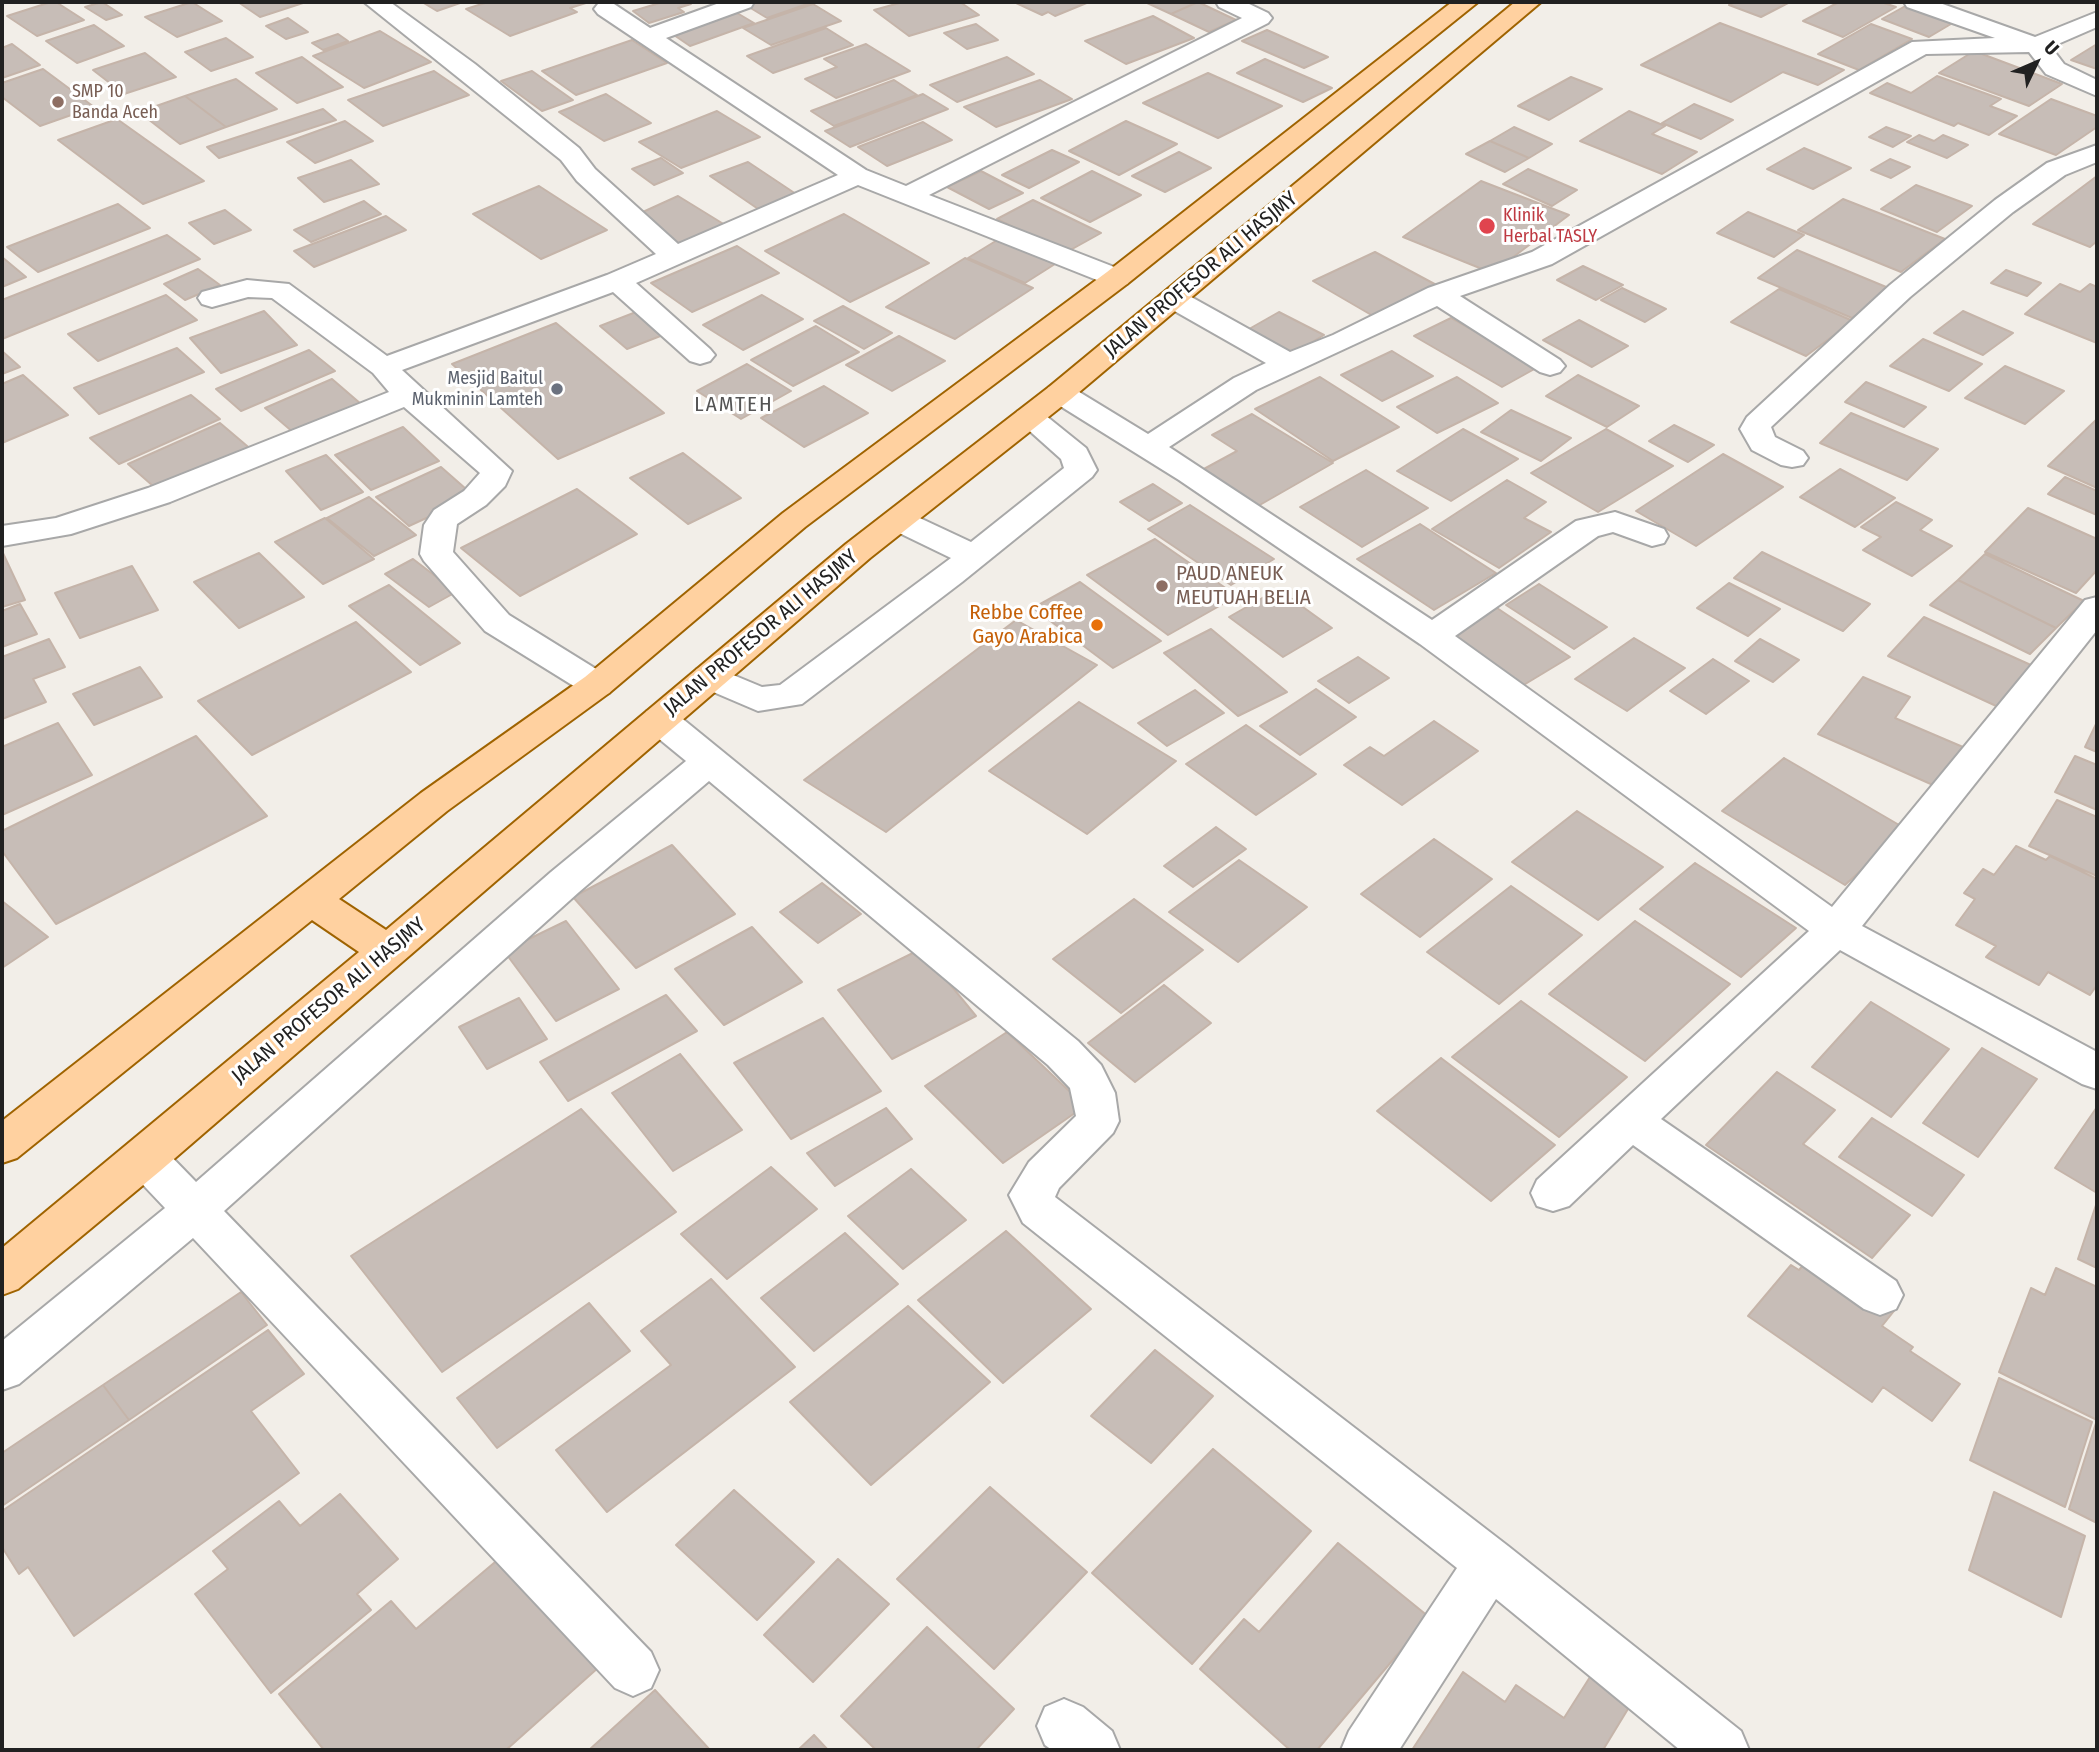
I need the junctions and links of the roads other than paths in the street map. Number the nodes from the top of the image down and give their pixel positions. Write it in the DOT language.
graph roads {
  1 [pos="375,2"];
  2 [pos="743,2"];
  3 [pos="1227,2"];
  4 [pos="1466,2"];
  5 [pos="1529,2"];
  6 [pos="1915,2"];
  7 [pos="606,9"];
  8 [pos="2097,19"];
  9 [pos="647,37"];
  10 [pos="2036,45"];
  11 [pos="2097,89"];
  12 [pos="1345,97"];
  13 [pos="1396,111"];
  14 [pos="2097,153"];
  15 [pos="857,176"];
  16 [pos="906,196"];
  17 [pos="675,256"];
  18 [pos="1117,278"];
  19 [pos="617,281"];
  20 [pos="1438,294"];
  21 [pos="212,299"];
  22 [pos="1174,299"];
  23 [pos="700,355"];
  24 [pos="1288,363"];
  25 [pos="1550,366"];
  26 [pos="383,367"];
  27 [pos="1060,393"];
  28 [pos="408,395"];
  29 [pos="1029,417"];
  30 [pos="1148,447"];
  31 [pos="1792,458"];
  32 [pos="898,520"];
  33 [pos="2,536"];
  34 [pos="1652,536"];
  35 [pos="974,556"];
  36 [pos="2097,608"];
  37 [pos="1432,636"];
  38 [pos="709,677"];
  39 [pos="597,685"];
  40 [pos="660,720"];
  41 [pos="709,761"];
  42 [pos="313,901"];
  43 [pos="1836,930"];
  44 [pos="387,951"];
  45 [pos="2097,1072"];
  46 [pos="1633,1122"];
  47 [pos="2,1144"];
  48 [pos="145,1158"];
  49 [pos="1553,1192"];
  50 [pos="195,1210"];
  51 [pos="2,1275"];
  52 [pos="1880,1296"];
  53 [pos="2,1369"];
  54 [pos="1490,1563"];
  55 [pos="633,1670"];
  56 [pos="1368,1750"];
  57 [pos="1722,1750"];
  1 -- 17 [label="street"];
  2 -- 9 [label="street"];
  3 -- 16 [label="street"];
  4 -- 12 [label="main road"];
  5 -- 13 [label="main road, JALAN PROFESOR ALI HASJMY"];
  6 -- 10 [label="street"];
  7 -- 9 [label="street"];
  8 -- 10 [label="street"];
  9 -- 15 [label="street"];
  10 -- 11 [label="street"];
  10 -- 20 [label="street"];
  12 -- 13 [label="main road"];
  12 -- 18 [label="main road"];
  13 -- 22 [label="main road, JALAN PROFESOR ALI HASJMY"];
  14 -- 31 [label="street"];
  15 -- 16 [label="street"];
  15 -- 17 [label="street"];
  16 -- 18 [label="street"];
  17 -- 19 [label="street"];
  18 -- 39 [label="main road"];
  19 -- 23 [label="street"];
  19 -- 26 [label="street"];
  20 -- 24 [label="street"];
  20 -- 25 [label="street"];
  21 -- 26 [label="street"];
  22 -- 24 [label="street"];
  22 -- 27 [label="main road, JALAN PROFESOR ALI HASJMY"];
  24 -- 30 [label="street"];
  26 -- 28 [label="street"];
  27 -- 29 [label="main road, JALAN PROFESOR ALI HASJMY"];
  27 -- 30 [label="street"];
  28 -- 33 [label="street"];
  28 -- 39 [label="street"];
  29 -- 32 [label="main road, JALAN PROFESOR ALI HASJMY"];
  29 -- 35 [label="street"];
  30 -- 37 [label="street"];
  32 -- 35 [label="street"];
  32 -- 38 [label="main road, JALAN PROFESOR ALI HASJMY"];
  34 -- 37 [label="street"];
  35 -- 38 [label="street"];
  36 -- 43 [label="street"];
  37 -- 43 [label="street"];
  38 -- 40 [label="main road, JALAN PROFESOR ALI HASJMY"];
  39 -- 42 [label="main road"];
  40 -- 41 [label="street"];
  40 -- 44 [label="main road, JALAN PROFESOR ALI HASJMY"];
  41 -- 50 [label="street"];
  41 -- 54 [label="street"];
  42 -- 44 [label="main road"];
  42 -- 47 [label="main road"];
  43 -- 45 [label="street"];
  43 -- 46 [label="street"];
  44 -- 48 [label="main road, JALAN PROFESOR ALI HASJMY"];
  46 -- 49 [label="street"];
  46 -- 52 [label="street"];
  48 -- 50 [label="street"];
  48 -- 51 [label="main road, JALAN PROFESOR ALI HASJMY"];
  50 -- 53 [label="street"];
  50 -- 55 [label="street"];
  54 -- 56 [label="street"];
  54 -- 57 [label="street"];
}
